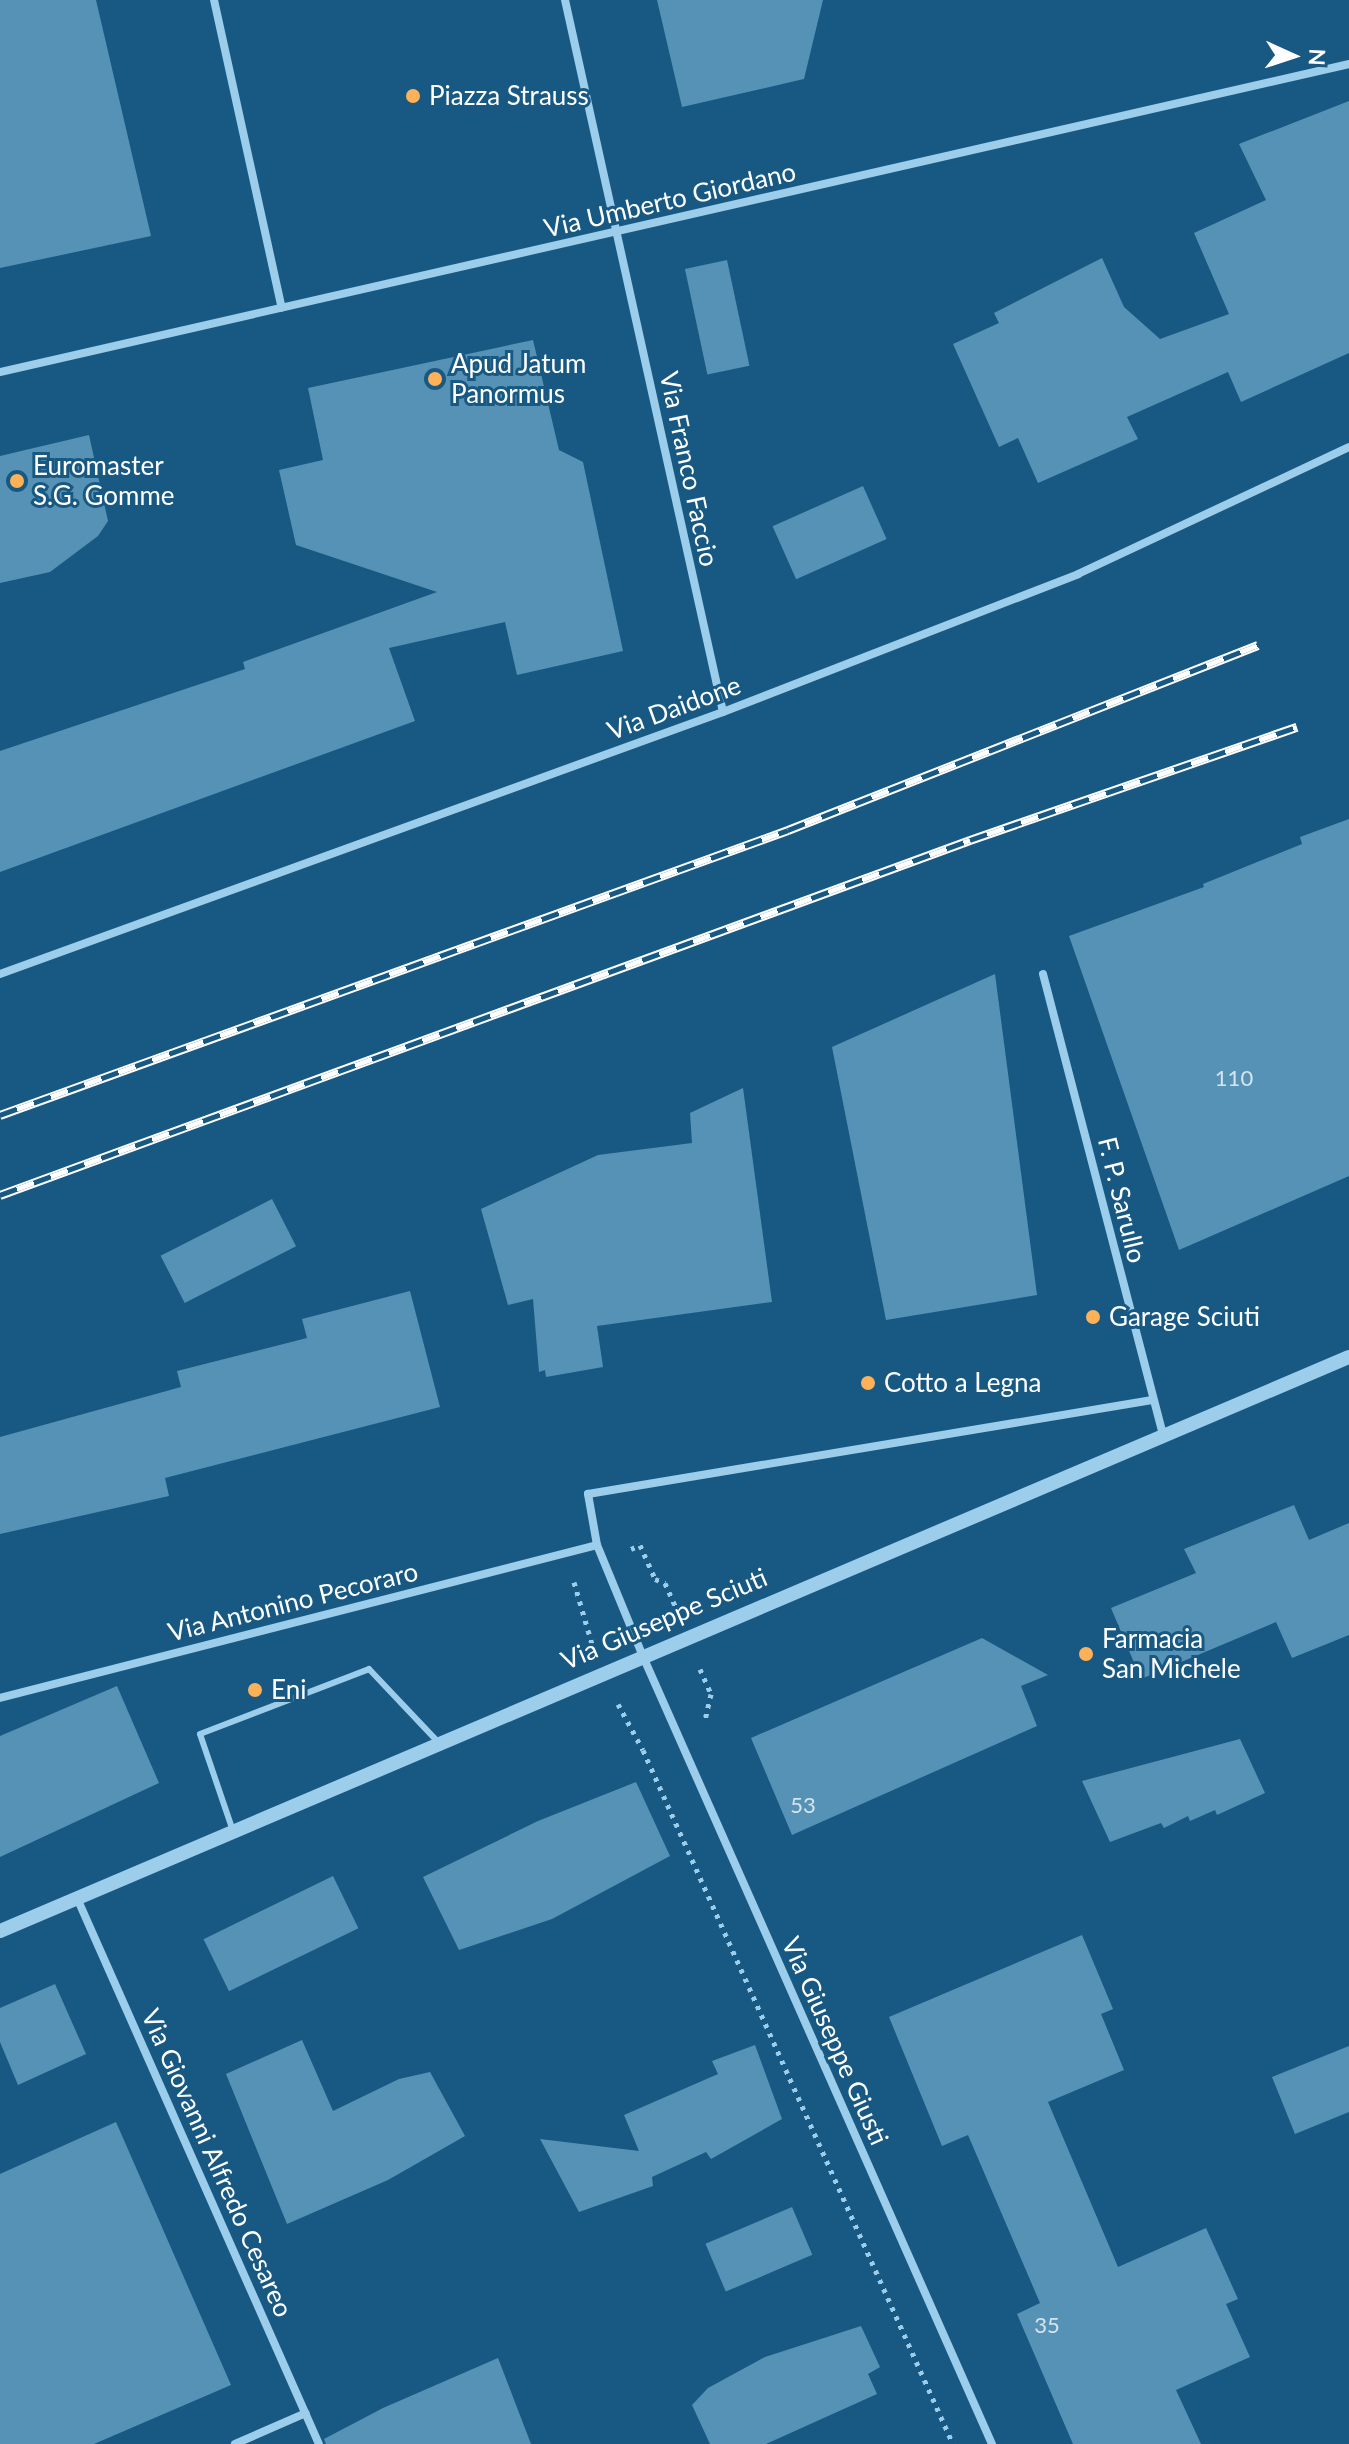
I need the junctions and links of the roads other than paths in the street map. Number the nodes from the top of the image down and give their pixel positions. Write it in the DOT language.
graph roads {
  1 [pos="214,0"];
  2 [pos="565,0"];
  3 [pos="1349,64"];
  4 [pos="617,233"];
  5 [pos="282,308"];
  6 [pos="0,372"];
  7 [pos="1349,447"];
  8 [pos="723,712"];
  9 [pos="0,974"];
  10 [pos="1043,974"];
  11 [pos="1349,1357"];
  12 [pos="1152,1400"];
  13 [pos="1163,1435"];
  14 [pos="597,1545"];
  15 [pos="642,1654"];
  16 [pos="0,1698"];
  17 [pos="438,1742"];
  18 [pos="233,1831"];
  19 [pos="77,1898"];
  20 [pos="0,1931"];
  21 [pos="306,2413"];
  22 [pos="235,2444"];
  23 [pos="319,2444"];
  24 [pos="992,2444"];
  1 -- 5 [label="street"];
  2 -- 4 [label="street, Via Franco Faccio"];
  3 -- 4 [label="street, Via Umberto Giordano"];
  4 -- 5 [label="street, Via Umberto Giordano"];
  4 -- 8 [label="street, Via Franco Faccio"];
  5 -- 6 [label="street, Via Umberto Giordano"];
  7 -- 8 [label="street, Via Daidone"];
  8 -- 9 [label="street, Via Daidone"];
  10 -- 12 [label="street, F. P. Sarullo"];
  11 -- 13 [label="street, Via Giuseppe Sciuti"];
  12 -- 13 [label="street, F. P. Sarullo"];
  12 -- 14 [label="street, Via Giuseppe Giusti"];
  13 -- 15 [label="street, Via Giuseppe Sciuti"];
  14 -- 15 [label="street, Via Giuseppe Giusti"];
  14 -- 16 [label="street, Via Antonino Pecoraro"];
  15 -- 17 [label="street, Via Giuseppe Sciuti"];
  15 -- 24 [label="street, Via Giuseppe Giusti"];
  17 -- 18 [label="street, Via Giuseppe Sciuti"];
  17 -- 18 [label="lane"];
  18 -- 19 [label="street, Via Giuseppe Sciuti"];
  19 -- 20 [label="street, Via Giuseppe Sciuti"];
  19 -- 21 [label="street, Via Giovanni Alfredo Cesareo"];
  21 -- 22 [label="street"];
  21 -- 23 [label="street, Via Giovanni Alfredo Cesareo"];
}
